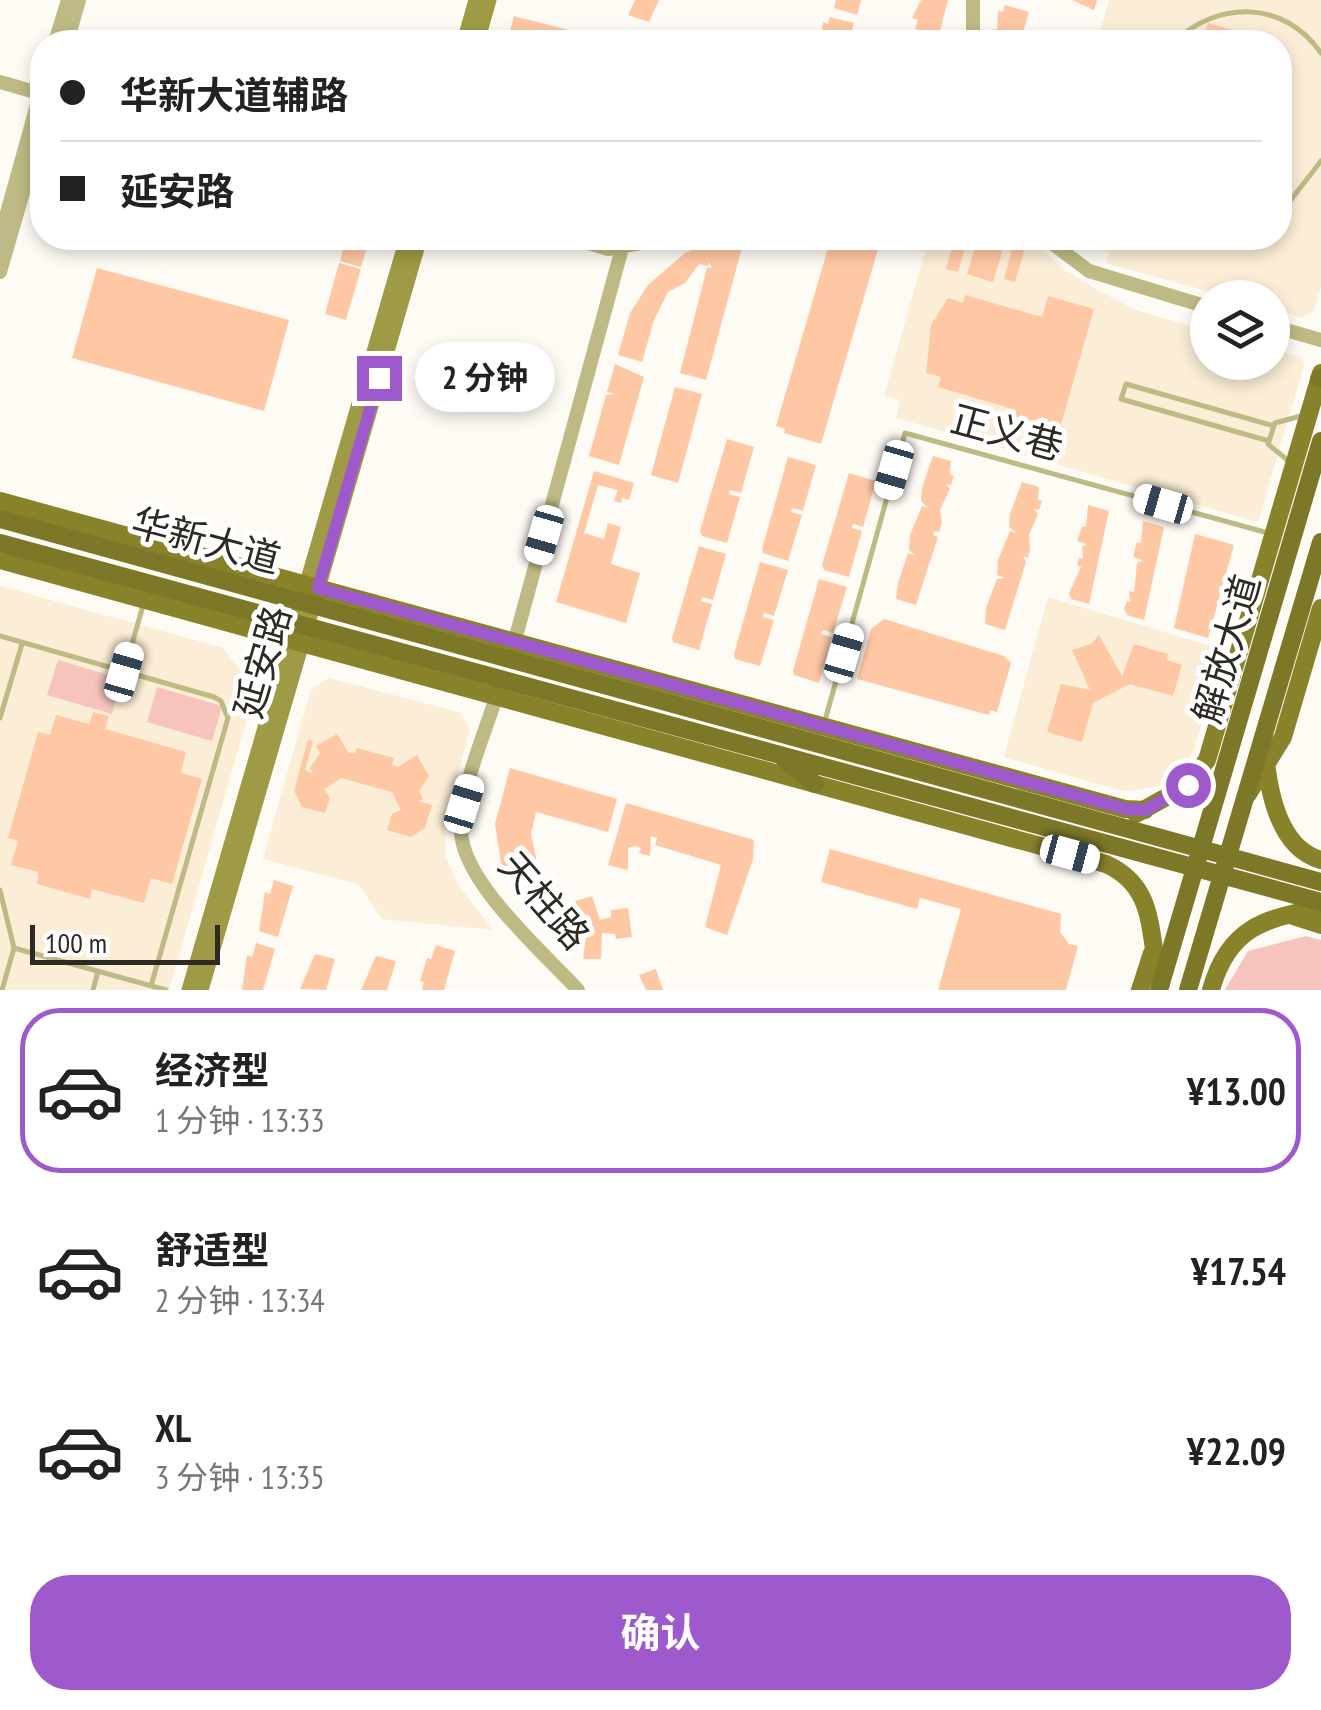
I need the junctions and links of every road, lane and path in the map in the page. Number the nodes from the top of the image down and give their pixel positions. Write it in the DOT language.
graph roads {
  1 [pos="68,0"];
  2 [pos="80,0"];
  3 [pos="476,0"];
  4 [pos="489,0"];
  5 [pos="972,0"];
  6 [pos="1267,4"];
  7 [pos="1218,5"];
  8 [pos="59,30"];
  9 [pos="71,30"];
  10 [pos="467,30"];
  11 [pos="480,30"];
  12 [pos="973,30"];
  13 [pos="1183,30"];
  14 [pos="1321,53"];
  15 [pos="0,72"];
  16 [pos="0,82"];
  17 [pos="30,85"];
  18 [pos="30,88"];
  19 [pos="30,132"];
  20 [pos="1321,161"];
  21 [pos="30,168"];
  22 [pos="1292,198"];
  23 [pos="0,238"];
  24 [pos="404,250"];
  25 [pos="416,250"];
  26 [pos="622,250"];
  27 [pos="1061,250"];
  28 [pos="0,272"];
  29 [pos="1190,302"];
  30 [pos="1290,331"];
  31 [pos="1321,340"];
  32 [pos="1320,376"];
  33 [pos="1309,414"];
  34 [pos="1274,426"];
  35 [pos="1269,441"];
  36 [pos="1321,441"];
  37 [pos="1294,466"];
  38 [pos="0,502"];
  39 [pos="0,519"];
  40 [pos="1273,535"];
  41 [pos="1321,542"];
  42 [pos="0,543"];
  43 [pos="0,560"];
  44 [pos="310,594"];
  45 [pos="145,600"];
  46 [pos="1321,608"];
  47 [pos="299,632"];
  48 [pos="0,636"];
  49 [pos="22,642"];
  50 [pos="513,650"];
  51 [pos="124,672"];
  52 [pos="500,687"];
  53 [pos="0,718"];
  54 [pos="823,726"];
  55 [pos="1266,729"];
  56 [pos="776,752"];
  57 [pos="914,759"];
  58 [pos="1266,768"];
  59 [pos="816,784"];
  60 [pos="1245,798"];
  61 [pos="1146,810"];
  62 [pos="1112,822"];
  63 [pos="1200,847"];
  64 [pos="1228,855"];
  65 [pos="1315,858"];
  66 [pos="1194,867"];
  67 [pos="1222,875"];
  68 [pos="1321,882"];
  69 [pos="0,890"];
  70 [pos="1321,905"];
  71 [pos="1285,914"];
  72 [pos="1321,924"];
  73 [pos="1175,934"];
  74 [pos="14,948"];
  75 [pos="1152,953"];
  76 [pos="98,972"];
  77 [pos="151,986"];
  78 [pos="1160,987"];
  79 [pos="2,990"];
  80 [pos="93,990"];
  81 [pos="166,990"];
  82 [pos="189,990"];
  83 [pos="201,990"];
  84 [pos="578,990"];
  85 [pos="1140,990"];
  86 [pos="1188,990"];
  87 [pos="1211,990"];
  1 -- 8 [label="street"];
  2 -- 9 [label="street"];
  3 -- 10 [label="main road"];
  4 -- 11 [label="main road"];
  5 -- 12 [label="street"];
  6 -- 14 [label="lane"];
  7 -- 13 [label="lane"];
  15 -- 17 [label="street"];
  16 -- 18 [label="street"];
  19 -- 23 [label="street"];
  20 -- 22 [label="lane"];
  21 -- 28 [label="street"];
  24 -- 44 [label="main road, 延安路"];
  25 -- 44 [label="main road, 延安路"];
  26 -- 50 [label="street"];
  27 -- 29 [label="street"];
  30 -- 31 [label="street"];
  32 -- 33 [label="main road"];
  33 -- 34 [label="lane"];
  33 -- 37 [label="main road"];
  34 -- 35 [label="lane"];
  34 -- 35 [label="lane"];
  35 -- 37 [label="lane"];
  36 -- 63 [label="highway, 解放大道"];
  37 -- 40 [label="main road"];
  38 -- 44 [label="main road"];
  39 -- 44 [label="highway, 华新大道"];
  40 -- 54 [label="lane, 正义巷"];
  40 -- 61 [label="main road"];
  41 -- 55 [label="highway, 解放大道"];
  42 -- 47 [label="highway, 华新大道"];
  43 -- 45 [label="main road"];
  44 -- 47 [label="main road, 延安路"];
  44 -- 50 [label="highway, 华新大道"];
  45 -- 47 [label="main road"];
  45 -- 51 [label="lane"];
  46 -- 58 [label="main road"];
  47 -- 52 [label="highway, 华新大道"];
  47 -- 82 [label="main road, 延安路"];
  47 -- 83 [label="main road, 延安路"];
  48 -- 49 [label="lane"];
  49 -- 51 [label="lane"];
  49 -- 53 [label="lane"];
  50 -- 54 [label="main road"];
  50 -- 57 [label="highway, 华新大道"];
  51 -- 77 [label="lane"];
  52 -- 56 [label="highway, 华新大道"];
  52 -- 59 [label="main road"];
  52 -- 84 [label="street, 天柱路"];
  54 -- 57 [label="main road"];
  55 -- 58 [label="main road"];
  55 -- 60 [label="highway, 解放大道"];
  56 -- 59 [label="highway"];
  56 -- 66 [label="highway, 华新大道"];
  57 -- 61 [label="main road"];
  57 -- 62 [label="highway, 华新大道"];
  58 -- 60 [label="main road"];
  58 -- 65 [label="main road"];
  59 -- 75 [label="main road"];
  60 -- 64 [label="highway, 解放大道"];
  61 -- 62 [label="main road"];
  62 -- 63 [label="highway, 华新大道"];
  63 -- 64 [label="highway, 华新大道"];
  63 -- 66 [label="highway, 解放大道"];
  64 -- 67 [label="highway, 解放大道"];
  64 -- 68 [label="highway, 华新大道"];
  66 -- 67 [label="highway, 华新大道"];
  66 -- 73 [label="highway, 解放大道"];
  67 -- 70 [label="highway, 华新大道"];
  67 -- 86 [label="highway, 解放大道"];
  69 -- 74 [label="lane"];
  70 -- 71 [label="main road"];
  71 -- 72 [label="main road"];
  71 -- 87 [label="main road"];
  73 -- 75 [label="main road"];
  73 -- 78 [label="highway, 解放大道"];
  74 -- 76 [label="lane"];
  74 -- 79 [label="lane"];
  75 -- 78 [label="main road"];
  75 -- 85 [label="main road"];
  76 -- 77 [label="lane"];
  76 -- 80 [label="lane"];
  77 -- 81 [label="lane"];
}
